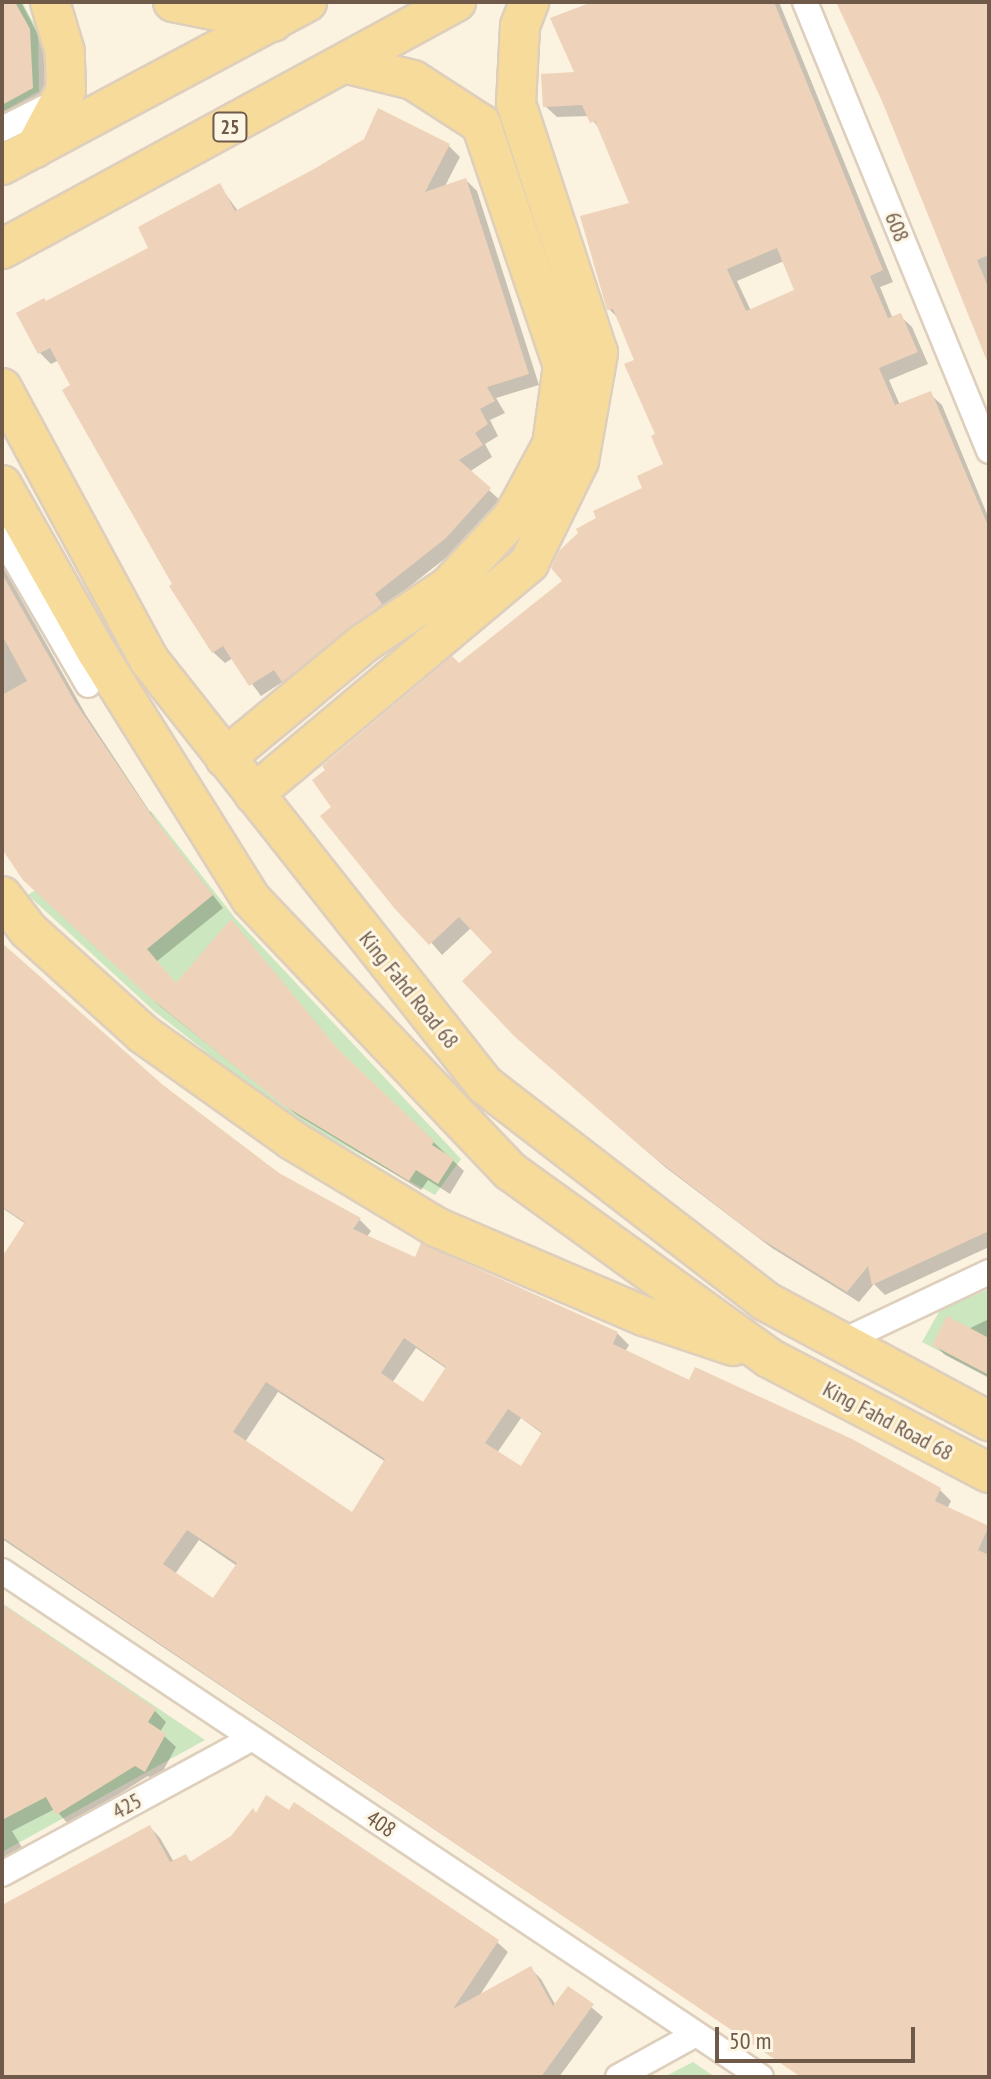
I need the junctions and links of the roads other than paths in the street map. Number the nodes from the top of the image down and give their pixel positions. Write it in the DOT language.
graph roads {
  1 [pos="50,2"];
  2 [pos="173,2"];
  3 [pos="307,2"];
  4 [pos="456,2"];
  5 [pos="529,2"];
  6 [pos="805,2"];
  7 [pos="273,22"];
  8 [pos="348,64"];
  9 [pos="61,100"];
  10 [pos="2,129"];
  11 [pos="35,148"];
  12 [pos="2,165"];
  13 [pos="2,249"];
  14 [pos="2,388"];
  15 [pos="981,408"];
  16 [pos="989,451"];
  17 [pos="2,485"];
  18 [pos="2,537"];
  19 [pos="88,685"];
  20 [pos="225,758"];
  21 [pos="254,794"];
  22 [pos="2,896"];
  23 [pos="989,1272"];
  24 [pos="841,1342"];
  25 [pos="769,1358"];
  26 [pos="989,1421"];
  27 [pos="989,1473"];
  28 [pos="2,1571"];
  29 [pos="252,1738"];
  30 [pos="2,1874"];
  31 [pos="696,2034"];
  32 [pos="618,2077"];
  33 [pos="761,2077"];
  1 -- 9 [label="main road"];
  2 -- 7 [label="main road"];
  3 -- 7 [label="main road"];
  4 -- 8 [label="main road, 25"];
  5 -- 21 [label="main road"];
  6 -- 15 [label="street, 608"];
  7 -- 11 [label="main road"];
  8 -- 13 [label="main road, 25"];
  8 -- 20 [label="main road"];
  9 -- 10 [label="street"];
  9 -- 11 [label="main road"];
  11 -- 12 [label="main road"];
  14 -- 20 [label="main road, King Fahd Road 68"];
  15 -- 16 [label="street, 608"];
  17 -- 25 [label="main road, King Fahd Road 68"];
  18 -- 19 [label="street"];
  20 -- 21 [label="main road, King Fahd Road 68"];
  21 -- 24 [label="main road, King Fahd Road 68"];
  22 -- 25 [label="main road"];
  23 -- 24 [label="street"];
  24 -- 26 [label="main road, King Fahd Road 68"];
  25 -- 27 [label="main road, King Fahd Road 68"];
  28 -- 29 [label="street, 408"];
  29 -- 30 [label="street, 425"];
  29 -- 31 [label="street, 408"];
  31 -- 32 [label="street"];
  31 -- 33 [label="street, 408"];
}
